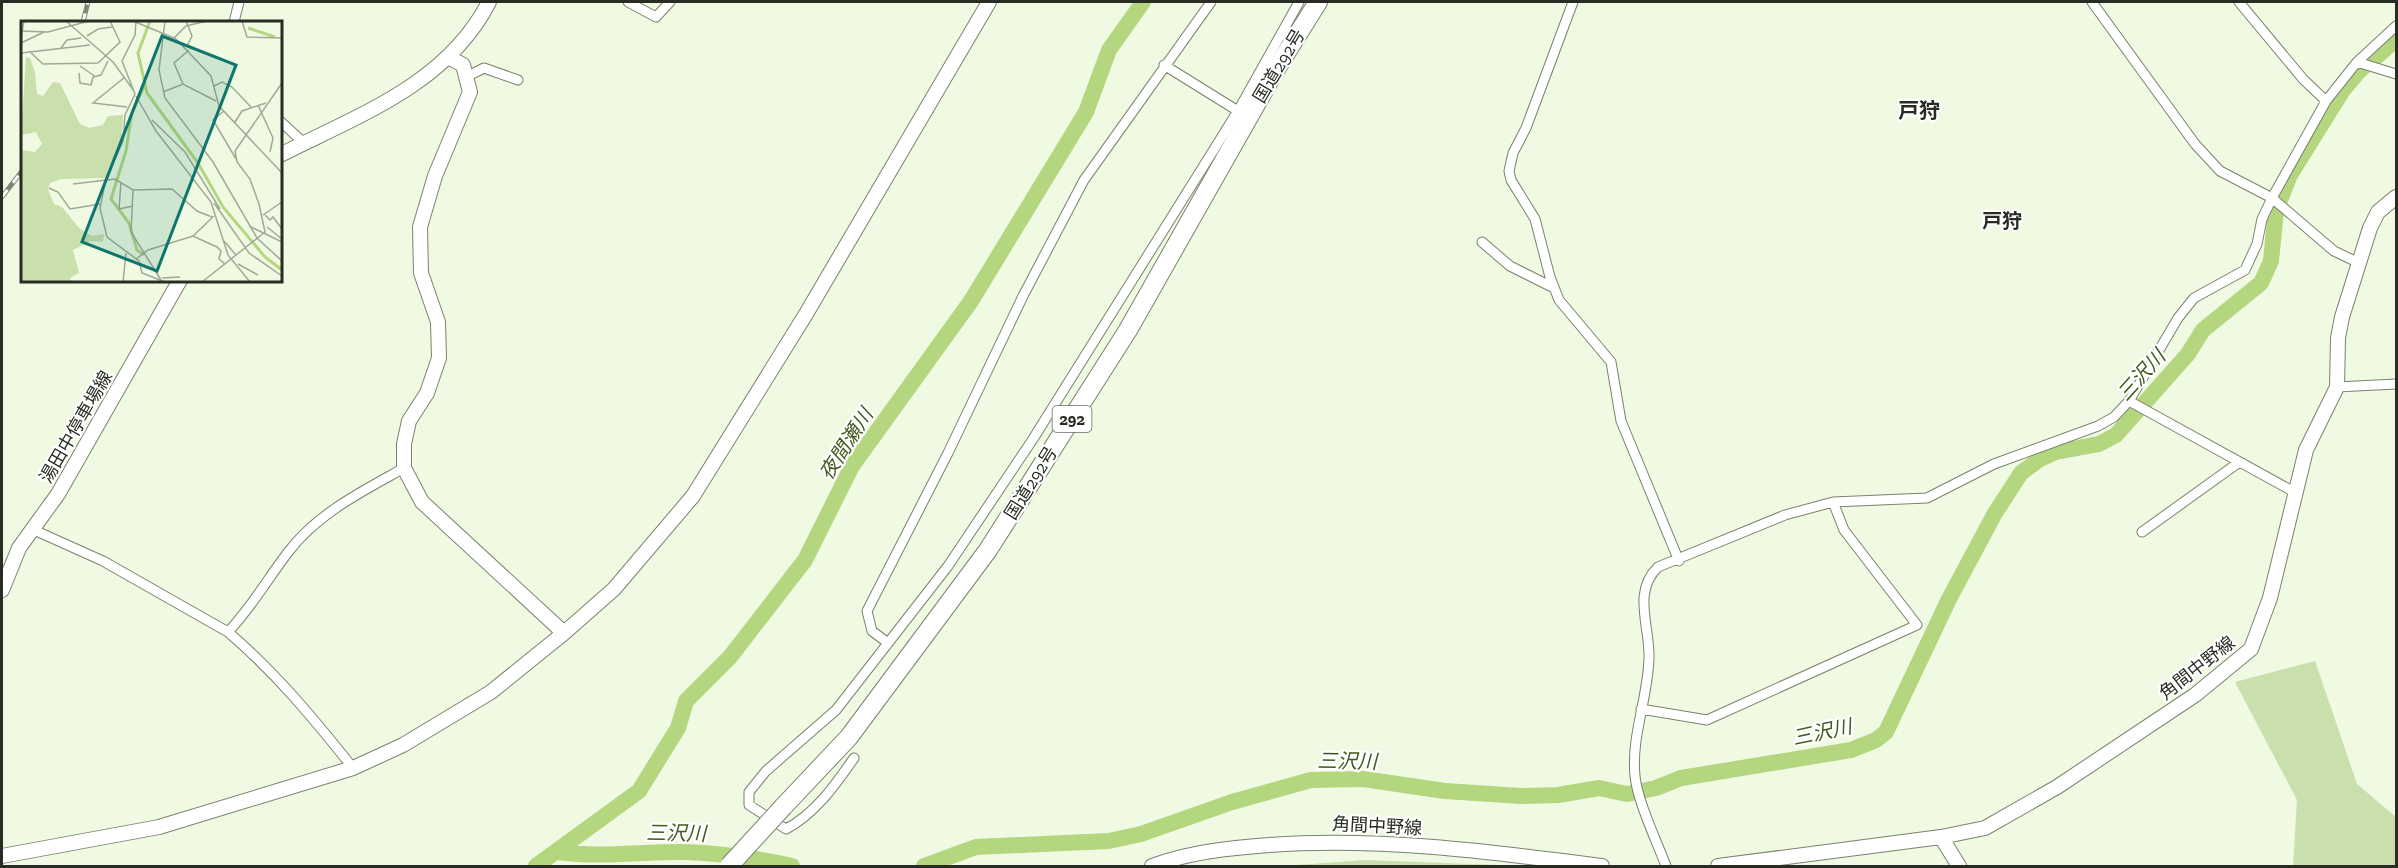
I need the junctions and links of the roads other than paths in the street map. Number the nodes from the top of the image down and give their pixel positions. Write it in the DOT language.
graph roads {
  1 [pos="239,2"];
  2 [pos="489,2"];
  3 [pos="628,2"];
  4 [pos="670,2"];
  5 [pos="989,2"];
  6 [pos="1211,2"];
  7 [pos="1299,2"];
  8 [pos="1318,2"];
  9 [pos="1573,2"];
  10 [pos="2092,2"];
  11 [pos="2239,2"];
  12 [pos="234,21"];
  13 [pos="2397,26"];
  14 [pos="450,58"];
  15 [pos="2357,62"];
  16 [pos="1164,65"];
  17 [pos="2397,74"];
  18 [pos="466,77"];
  19 [pos="518,80"];
  20 [pos="2326,101"];
  21 [pos="1238,111"];
  22 [pos="282,123"];
  23 [pos="304,143"];
  24 [pos="282,154"];
  25 [pos="2397,197"];
  26 [pos="2272,198"];
  27 [pos="1482,242"];
  28 [pos="2361,264"];
  29 [pos="179,282"];
  30 [pos="1554,288"];
  31 [pos="2397,384"];
  32 [pos="2337,387"];
  33 [pos="2131,402"];
  34 [pos="2238,463"];
  35 [pos="404,468"];
  36 [pos="2296,493"];
  37 [pos="1833,502"];
  38 [pos="34,530"];
  39 [pos="2142,532"];
  40 [pos="1679,561"];
  41 [pos="5,571"];
  42 [pos="2,590"];
  43 [pos="228,632"];
  44 [pos="564,633"];
  45 [pos="888,643"];
  46 [pos="1641,709"];
  47 [pos="854,758"];
  48 [pos="353,768"];
  49 [pos="1941,837"];
  50 [pos="2,856"];
  51 [pos="729,867"];
  52 [pos="1152,867"];
  53 [pos="1602,867"];
  54 [pos="1666,867"];
  55 [pos="1718,867"];
  56 [pos="1959,867"];
  1 -- 12 [label="street"];
  2 -- 14 [label="main road"];
  3 -- 4 [label="street"];
  5 -- 44 [label="main road"];
  6 -- 16 [label="street"];
  7 -- 21 [label="street"];
  8 -- 51 [label="highway, 国道292号 / 292, bridge"];
  9 -- 30 [label="street"];
  10 -- 26 [label="street"];
  11 -- 20 [label="street"];
  13 -- 15 [label="street"];
  14 -- 18 [label="main road"];
  14 -- 23 [label="main road"];
  15 -- 17 [label="street"];
  15 -- 20 [label="street"];
  16 -- 21 [label="street"];
  16 -- 45 [label="street"];
  18 -- 19 [label="street"];
  18 -- 35 [label="main road"];
  20 -- 26 [label="street"];
  21 -- 45 [label="street"];
  22 -- 23 [label="street"];
  23 -- 24 [label="main road"];
  25 -- 28 [label="main road, 角間中野線"];
  26 -- 28 [label="street"];
  26 -- 33 [label="street"];
  27 -- 30 [label="street"];
  28 -- 32 [label="main road, 角間中野線"];
  29 -- 38 [label="main road, 湯田中停車場線"];
  30 -- 40 [label="street"];
  31 -- 32 [label="street"];
  32 -- 36 [label="main road, 角間中野線"];
  33 -- 34 [label="street"];
  33 -- 37 [label="street"];
  34 -- 36 [label="street"];
  34 -- 39 [label="street"];
  35 -- 43 [label="street"];
  35 -- 44 [label="main road"];
  36 -- 49 [label="main road, 角間中野線"];
  37 -- 40 [label="street"];
  37 -- 46 [label="street"];
  38 -- 41 [label="main road, 湯田中停車場線"];
  38 -- 43 [label="street"];
  40 -- 46 [label="street"];
  41 -- 42 [label="main road, 湯田中停車場線"];
  43 -- 48 [label="street"];
  44 -- 48 [label="main road"];
  45 -- 47 [label="street"];
  46 -- 54 [label="street"];
  48 -- 50 [label="main road"];
  49 -- 55 [label="main road, 角間中野線"];
  49 -- 56 [label="main road"];
  52 -- 53 [label="main road, 角間中野線"];
}
